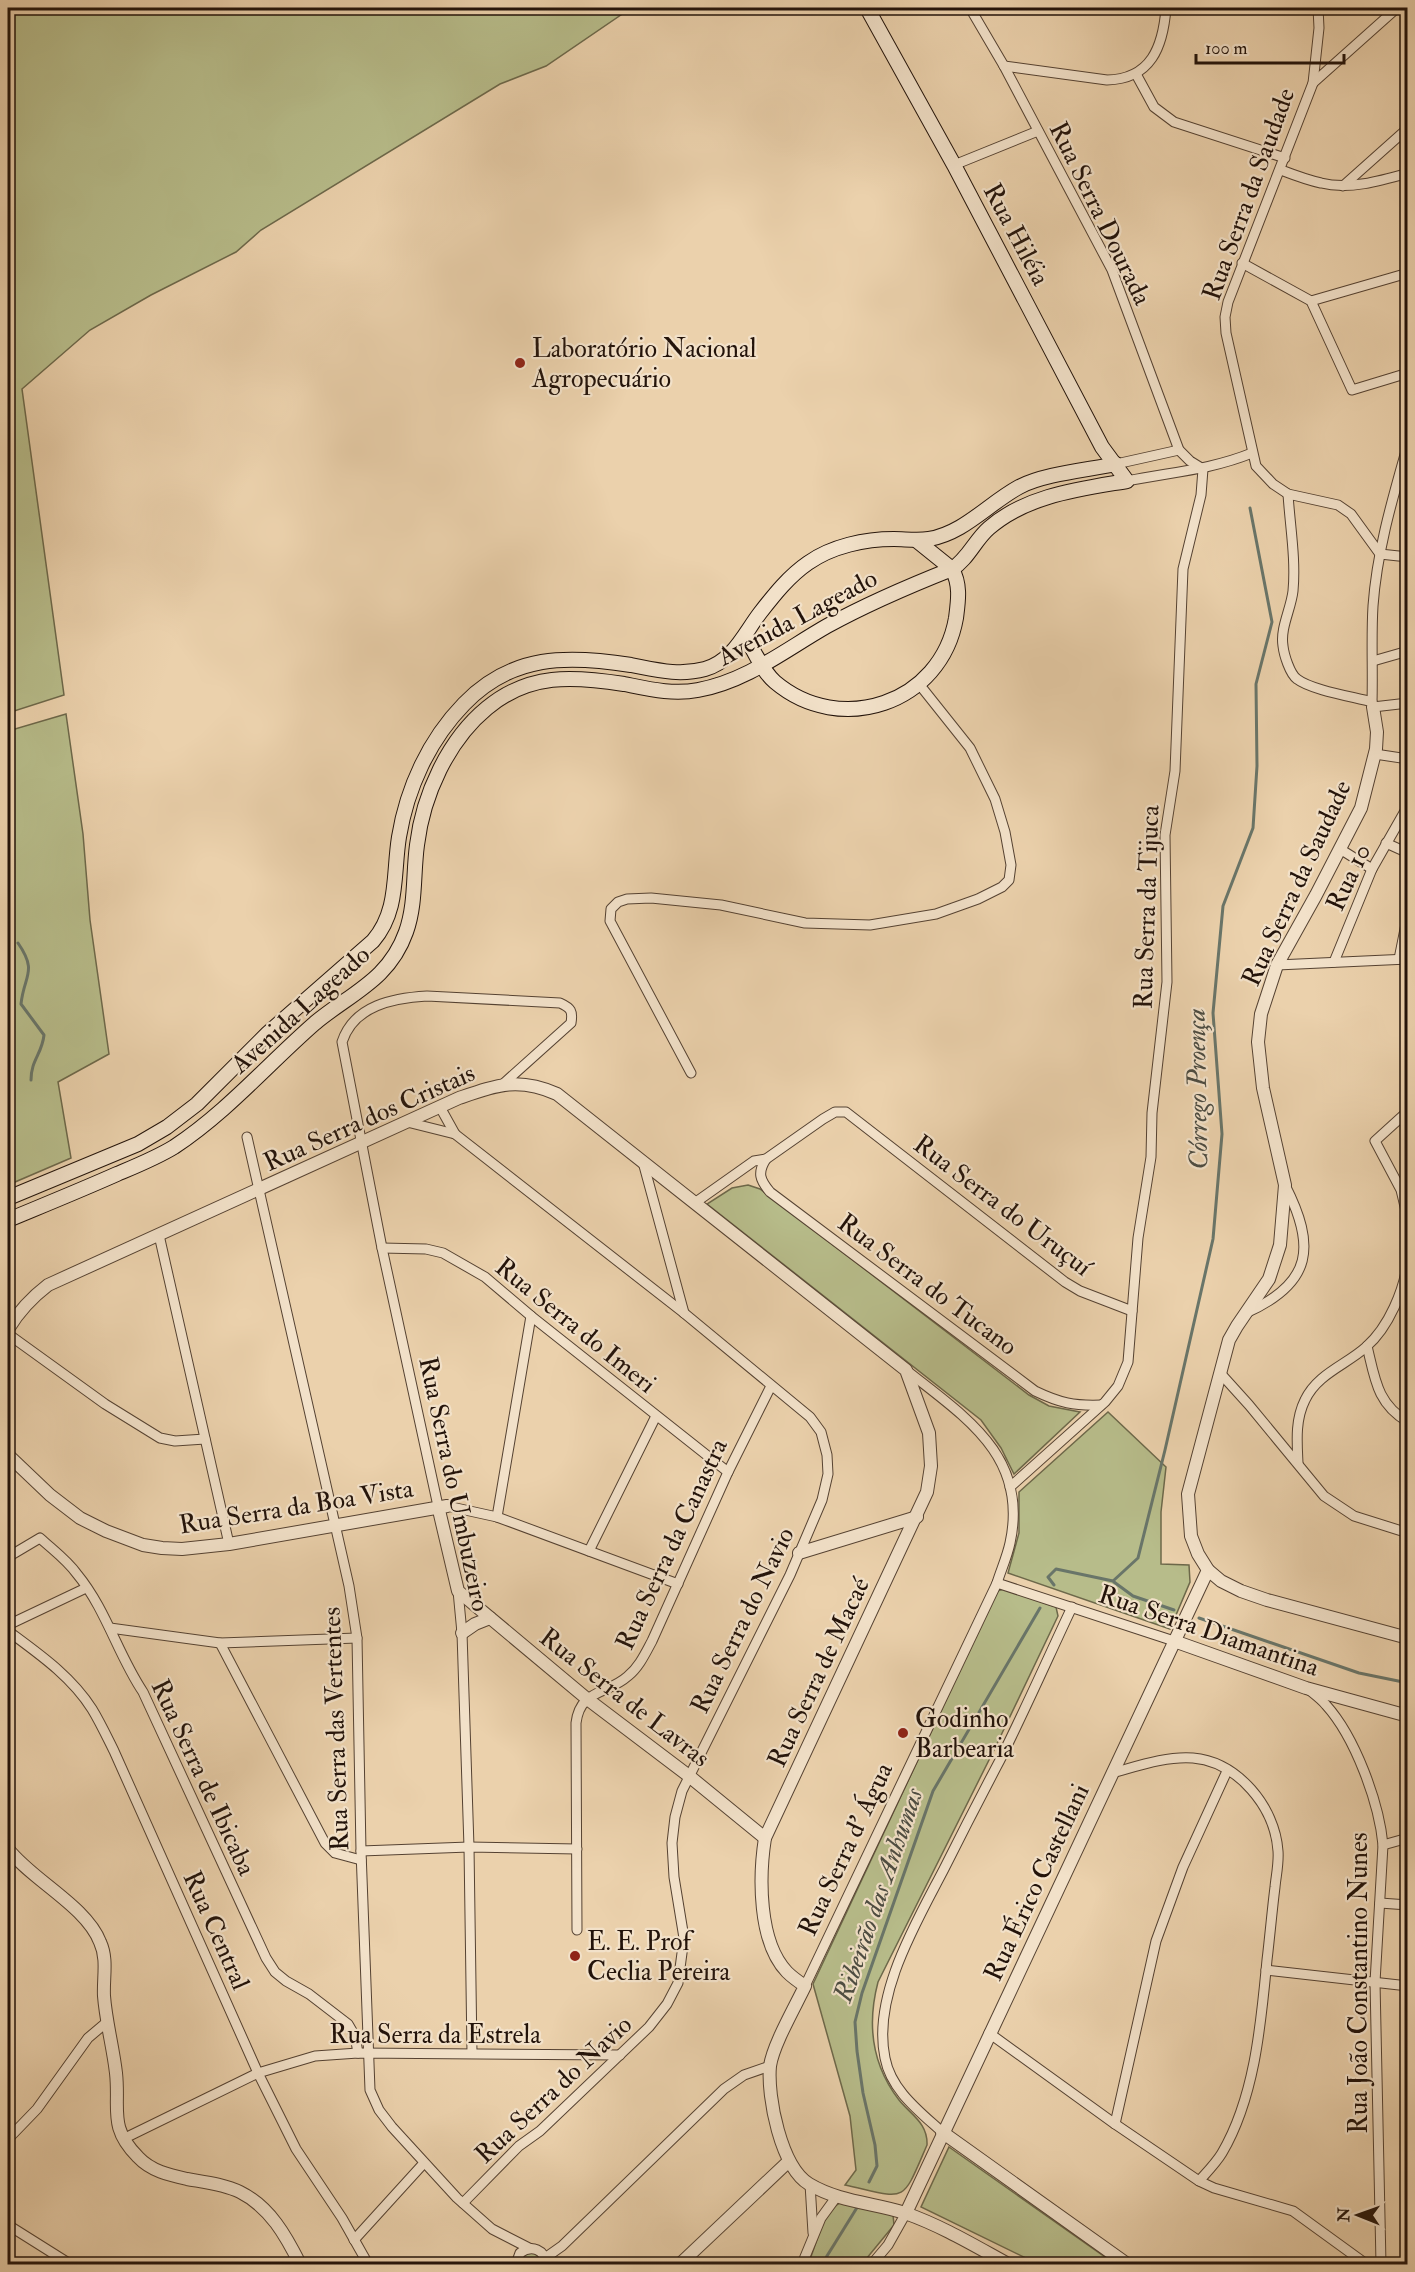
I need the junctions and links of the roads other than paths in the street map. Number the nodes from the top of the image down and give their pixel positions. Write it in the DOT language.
graph roads {
  1 [pos="867,8"];
  2 [pos="970,8"];
  3 [pos="1166,8"];
  4 [pos="1318,8"];
  5 [pos="1397,8"];
  6 [pos="1004,66"];
  7 [pos="1136,74"];
  8 [pos="1313,82"];
  9 [pos="1407,128"];
  10 [pos="1038,131"];
  11 [pos="1284,158"];
  12 [pos="954,165"];
  13 [pos="1281,170"];
  14 [pos="1407,173"];
  15 [pos="1342,186"];
  16 [pos="1242,262"];
  17 [pos="1407,273"];
  18 [pos="1311,301"];
  19 [pos="1407,373"];
  20 [pos="1407,444"];
  21 [pos="1179,450"];
  22 [pos="1252,453"];
  23 [pos="1116,464"];
  24 [pos="1203,469"];
  25 [pos="1128,481"];
  26 [pos="1288,494"];
  27 [pos="916,540"];
  28 [pos="1380,554"];
  29 [pos="1407,557"];
  30 [pos="952,569"];
  31 [pos="745,636"];
  32 [pos="1407,651"];
  33 [pos="1373,661"];
  34 [pos="763,665"];
  35 [pos="920,684"];
  36 [pos="1407,703"];
  37 [pos="1373,704"];
  38 [pos="1375,754"];
  39 [pos="1407,759"];
  40 [pos="1406,811"];
  41 [pos="1386,843"];
  42 [pos="1340,849"];
  43 [pos="1407,853"];
  44 [pos="1372,869"];
  45 [pos="1407,914"];
  46 [pos="1403,959"];
  47 [pos="1334,962"];
  48 [pos="1277,965"];
  49 [pos="691,1073"];
  50 [pos="503,1084"];
  51 [pos="440,1107"];
  52 [pos="1407,1111"];
  53 [pos="407,1122"];
  54 [pos="455,1134"];
  55 [pos="247,1137"];
  56 [pos="361,1145"];
  57 [pos="766,1159"];
  58 [pos="643,1160"];
  59 [pos="1285,1185"];
  60 [pos="260,1190"];
  61 [pos="8,1197"];
  62 [pos="696,1202"];
  63 [pos="1407,1219"];
  64 [pos="8,1220"];
  65 [pos="159,1235"];
  66 [pos="382,1248"];
  67 [pos="1407,1261"];
  68 [pos="1131,1311"];
  69 [pos="684,1313"];
  70 [pos="1246,1314"];
  71 [pos="531,1316"];
  72 [pos="8,1329"];
  73 [pos="8,1334"];
  74 [pos="1367,1346"];
  75 [pos="906,1370"];
  76 [pos="1221,1374"];
  77 [pos="771,1386"];
  78 [pos="1101,1405"];
  79 [pos="656,1416"];
  80 [pos="1407,1422"];
  81 [pos="205,1439"];
  82 [pos="8,1455"];
  83 [pos="1298,1463"];
  84 [pos="728,1472"];
  85 [pos="1010,1487"];
  86 [pos="443,1506"];
  87 [pos="496,1517"];
  88 [pos="916,1517"];
  89 [pos="336,1525"];
  90 [pos="1407,1533"];
  91 [pos="229,1544"];
  92 [pos="589,1551"];
  93 [pos="799,1553"];
  94 [pos="8,1557"];
  95 [pos="1208,1570"];
  96 [pos="997,1583"];
  97 [pos="678,1584"];
  98 [pos="87,1588"];
  99 [pos="458,1592"];
  100 [pos="1072,1607"];
  101 [pos="490,1618"];
  102 [pos="8,1625"];
  103 [pos="110,1628"];
  104 [pos="8,1631"];
  105 [pos="462,1633"];
  106 [pos="357,1638"];
  107 [pos="1407,1638"];
  108 [pos="1174,1641"];
  109 [pos="220,1643"];
  110 [pos="1306,1688"];
  111 [pos="586,1698"];
  112 [pos="1407,1716"];
  113 [pos="8,1723"];
  114 [pos="8,1746"];
  115 [pos="1227,1771"];
  116 [pos="1112,1773"];
  117 [pos="689,1776"];
  118 [pos="765,1838"];
  119 [pos="1407,1838"];
  120 [pos="1383,1845"];
  121 [pos="469,1847"];
  122 [pos="8,1849"];
  123 [pos="577,1849"];
  124 [pos="361,1856"];
  125 [pos="1380,1903"];
  126 [pos="1407,1905"];
  127 [pos="578,1930"];
  128 [pos="1266,1971"];
  129 [pos="1375,1982"];
  130 [pos="805,1986"];
  131 [pos="1407,1986"];
  132 [pos="107,2022"];
  133 [pos="989,2033"];
  134 [pos="472,2053"];
  135 [pos="363,2054"];
  136 [pos="620,2055"];
  137 [pos="770,2066"];
  138 [pos="258,2073"];
  139 [pos="1115,2124"];
  140 [pos="942,2132"];
  141 [pos="8,2139"];
  142 [pos="123,2139"];
  143 [pos="789,2162"];
  144 [pos="424,2163"];
  145 [pos="1199,2181"];
  146 [pos="810,2184"];
  147 [pos="837,2196"];
  148 [pos="463,2203"];
  149 [pos="906,2213"];
  150 [pos="8,2226"];
  151 [pos="813,2235"];
  152 [pos="506,2238"];
  153 [pos="354,2240"];
  154 [pos="529,2248"];
  155 [pos="519,2254"];
  156 [pos="545,2261"];
  157 [pos="70,2265"];
  158 [pos="300,2265"];
  159 [pos="368,2265"];
  160 [pos="516,2265"];
  161 [pos="680,2265"];
  162 [pos="802,2265"];
  163 [pos="872,2265"];
  164 [pos="1008,2265"];
  165 [pos="1127,2265"];
  166 [pos="1366,2265"];
  167 [pos="1381,2265"];
  1 -- 12 [label="main road, Rua Hiléia"];
  2 -- 6 [label="street, Rua Serra Dourada"];
  3 -- 7 [label="street"];
  4 -- 8 [label="street, Rua Serra da Saudade"];
  5 -- 8 [label="street"];
  6 -- 7 [label="street"];
  6 -- 10 [label="street, Rua Serra Dourada"];
  7 -- 11 [label="street"];
  8 -- 11 [label="street, Rua Serra da Saudade"];
  9 -- 15 [label="street"];
  10 -- 12 [label="street"];
  10 -- 21 [label="street, Rua Serra Dourada"];
  11 -- 13 [label="street, Rua Serra da Saudade"];
  12 -- 23 [label="main road, Rua Hiléia"];
  13 -- 15 [label="street"];
  13 -- 16 [label="street, Rua Serra da Saudade"];
  14 -- 15 [label="street"];
  16 -- 18 [label="street"];
  16 -- 22 [label="street, Rua Serra da Saudade"];
  17 -- 18 [label="street"];
  18 -- 19 [label="street"];
  20 -- 28 [label="street"];
  21 -- 23 [label="street, Avenida Lageado"];
  21 -- 24 [label="street"];
  22 -- 24 [label="street"];
  22 -- 26 [label="street"];
  23 -- 25 [label="main road, Rua Hiléia"];
  23 -- 27 [label="main road, Avenida Lageado"];
  24 -- 25 [label="street, Avenida Lageado"];
  24 -- 68 [label="street, Rua Serra da Tijuca"];
  25 -- 30 [label="main road, Avenida Lageado"];
  26 -- 28 [label="street"];
  26 -- 37 [label="street"];
  27 -- 30 [label="main road"];
  27 -- 31 [label="main road, Avenida Lageado"];
  28 -- 29 [label="street"];
  28 -- 33 [label="street"];
  30 -- 34 [label="main road, Avenida Lageado"];
  30 -- 35 [label="main road"];
  31 -- 34 [label="main road"];
  31 -- 61 [label="main road, Avenida Lageado"];
  32 -- 33 [label="street"];
  33 -- 37 [label="street"];
  34 -- 35 [label="main road"];
  34 -- 64 [label="main road, Avenida Lageado"];
  35 -- 49 [label="street"];
  36 -- 37 [label="street"];
  37 -- 38 [label="street, Rua Serra da Saudade"];
  38 -- 39 [label="street"];
  38 -- 42 [label="street, Rua Serra da Saudade"];
  40 -- 41 [label="street, Rua 10"];
  41 -- 43 [label="street"];
  41 -- 44 [label="street, Rua 10"];
  42 -- 44 [label="street"];
  42 -- 48 [label="street, Rua Serra da Saudade"];
  44 -- 47 [label="street, Rua 10"];
  45 -- 46 [label="street"];
  46 -- 47 [label="street"];
  47 -- 48 [label="street"];
  48 -- 59 [label="street, Rua Serra da Saudade"];
  50 -- 51 [label="street, Rua Serra dos Cristais"];
  50 -- 56 [label="street"];
  50 -- 58 [label="street, Rua Serra dos Cristais"];
  51 -- 53 [label="street, Rua Serra dos Cristais"];
  51 -- 54 [label="street, Rua Serra do Navio"];
  52 -- 63 [label="street"];
  53 -- 54 [label="street, Rua Serra do Navio"];
  53 -- 56 [label="street, Rua Serra dos Cristais"];
  54 -- 69 [label="street, Rua Serra do Navio"];
  55 -- 60 [label="street, Rua Serra das Vertentes"];
  56 -- 60 [label="street, Rua Serra dos Cristais"];
  56 -- 66 [label="street, Rua Serra do Umbuzeiro"];
  57 -- 62 [label="street, Rua Serra do Uruçuí"];
  57 -- 68 [label="street, Rua Serra do Uruçuí"];
  57 -- 78 [label="street, Rua Serra do Tucano"];
  58 -- 62 [label="street, Rua Serra dos Cristais"];
  58 -- 69 [label="street"];
  59 -- 70 [label="street"];
  59 -- 70 [label="street, Rua Serra da Saudade"];
  60 -- 65 [label="street, Rua Serra dos Cristais"];
  60 -- 89 [label="street, Rua Serra das Vertentes"];
  62 -- 75 [label="street, Rua Serra dos Cristais"];
  65 -- 72 [label="street, Rua Serra dos Cristais"];
  65 -- 81 [label="street"];
  66 -- 71 [label="street, Rua Serra do Imeri"];
  66 -- 86 [label="street, Rua Serra do Umbuzeiro"];
  67 -- 74 [label="street"];
  68 -- 78 [label="street"];
  69 -- 77 [label="street, Rua Serra do Navio"];
  70 -- 76 [label="street, Rua Serra da Saudade"];
  71 -- 79 [label="street, Rua Serra do Imeri"];
  71 -- 87 [label="street"];
  73 -- 81 [label="street"];
  74 -- 80 [label="street"];
  74 -- 83 [label="street"];
  75 -- 85 [label="street, Rua Serra d' Água"];
  75 -- 88 [label="street, Rua Serra de Macaé"];
  76 -- 83 [label="street"];
  76 -- 95 [label="street, Rua Serra da Saudade"];
  77 -- 84 [label="street, Rua Serra da Canastra"];
  77 -- 93 [label="street, Rua Serra do Navio"];
  78 -- 85 [label="street"];
  79 -- 84 [label="street, Rua Serra do Imeri"];
  79 -- 92 [label="street"];
  81 -- 91 [label="street"];
  82 -- 91 [label="street, Rua Serra da Boa Vista"];
  83 -- 90 [label="street"];
  84 -- 97 [label="street, Rua Serra da Canastra"];
  85 -- 96 [label="street, Rua Serra d' Água"];
  86 -- 87 [label="street, Rua Serra da Boa Vista"];
  86 -- 89 [label="street, Rua Serra da Boa Vista"];
  86 -- 99 [label="street, Rua Serra do Umbuzeiro"];
  87 -- 92 [label="street, Rua Serra da Boa Vista"];
  88 -- 93 [label="street"];
  88 -- 118 [label="street, Rua Serra de Macaé"];
  89 -- 91 [label="street, Rua Serra da Boa Vista"];
  89 -- 106 [label="street, Rua Serra das Vertentes"];
  92 -- 97 [label="street, Rua Serra da Boa Vista"];
  93 -- 117 [label="street, Rua Serra do Navio"];
  94 -- 98 [label="street, Rua Serra de Ibicaba"];
  95 -- 107 [label="street"];
  95 -- 108 [label="street, Rua Érico Castellani"];
  96 -- 100 [label="street, Rua Serra Diamantina"];
  96 -- 130 [label="street, Rua Serra d' Água"];
  97 -- 111 [label="street, Rua Serra da Canastra"];
  98 -- 102 [label="street"];
  98 -- 103 [label="street, Rua Serra de Ibicaba"];
  99 -- 101 [label="street, Rua Serra de Lavras"];
  99 -- 105 [label="street, Rua Serra do Umbuzeiro"];
  100 -- 108 [label="street, Rua Serra Diamantina"];
  100 -- 140 [label="street"];
  101 -- 105 [label="street"];
  101 -- 111 [label="street, Rua Serra de Lavras"];
  103 -- 109 [label="street"];
  103 -- 135 [label="street, Rua Serra de Ibicaba"];
  104 -- 138 [label="street, Rua Central"];
  105 -- 121 [label="street, Rua Serra do Umbuzeiro"];
  106 -- 109 [label="street"];
  106 -- 124 [label="street, Rua Serra das Vertentes"];
  108 -- 110 [label="street, Rua Serra Diamantina"];
  108 -- 116 [label="street, Rua Érico Castellani"];
  109 -- 124 [label="street"];
  110 -- 112 [label="street, Rua Serra Diamantina"];
  110 -- 120 [label="street, Rua João Constantino Nunes"];
  111 -- 117 [label="street, Rua Serra de Lavras"];
  111 -- 123 [label="street"];
  113 -- 114 [label="street"];
  115 -- 116 [label="street"];
  115 -- 128 [label="street"];
  115 -- 139 [label="street"];
  116 -- 133 [label="street, Rua Érico Castellani"];
  117 -- 118 [label="street, Rua Serra de Lavras"];
  117 -- 136 [label="street, Rua Serra do Navio"];
  118 -- 130 [label="street, Rua Serra de Macaé"];
  119 -- 120 [label="street"];
  120 -- 125 [label="street, Rua João Constantino Nunes"];
  121 -- 123 [label="street"];
  121 -- 124 [label="street"];
  121 -- 134 [label="street, Rua Serra do Umbuzeiro"];
  122 -- 132 [label="street"];
  123 -- 127 [label="street"];
  124 -- 135 [label="street, Rua Serra das Vertentes"];
  125 -- 126 [label="street"];
  125 -- 129 [label="street, Rua João Constantino Nunes"];
  128 -- 129 [label="street"];
  128 -- 145 [label="street"];
  129 -- 131 [label="street"];
  129 -- 167 [label="street, Rua João Constantino Nunes"];
  130 -- 137 [label="street, Rua Serra d' Água"];
  132 -- 141 [label="street"];
  132 -- 142 [label="street"];
  133 -- 139 [label="street"];
  133 -- 140 [label="street, Rua Érico Castellani"];
  134 -- 135 [label="street, Rua Serra da Estrela"];
  134 -- 136 [label="street, Rua Serra da Estrela"];
  135 -- 138 [label="street, Rua Serra da Estrela"];
  135 -- 144 [label="street, Rua Serra das Vertentes"];
  136 -- 148 [label="street, Rua Serra do Navio"];
  137 -- 143 [label="street"];
  137 -- 156 [label="street"];
  138 -- 142 [label="street, Rua Serra da Estrela"];
  138 -- 153 [label="street, Rua Central"];
  139 -- 145 [label="street"];
  140 -- 149 [label="street, Rua Érico Castellani"];
  140 -- 165 [label="street"];
  142 -- 158 [label="street"];
  143 -- 146 [label="street"];
  143 -- 161 [label="street"];
  144 -- 148 [label="street, Rua Serra das Vertentes"];
  144 -- 153 [label="street"];
  145 -- 166 [label="street"];
  146 -- 147 [label="street"];
  146 -- 151 [label="street"];
  147 -- 149 [label="street"];
  147 -- 151 [label="street"];
  148 -- 152 [label="street, Rua Serra das Vertentes"];
  149 -- 163 [label="street"];
  149 -- 164 [label="street"];
  150 -- 157 [label="street"];
  151 -- 162 [label="street"];
  152 -- 154 [label="street, Rua Serra das Vertentes"];
  152 -- 155 [label="street, Rua Serra das Vertentes"];
  153 -- 159 [label="street, Rua Central"];
  154 -- 155 [label="street"];
  154 -- 156 [label="street, Rua Serra das Vertentes"];
  155 -- 160 [label="street"];
}
